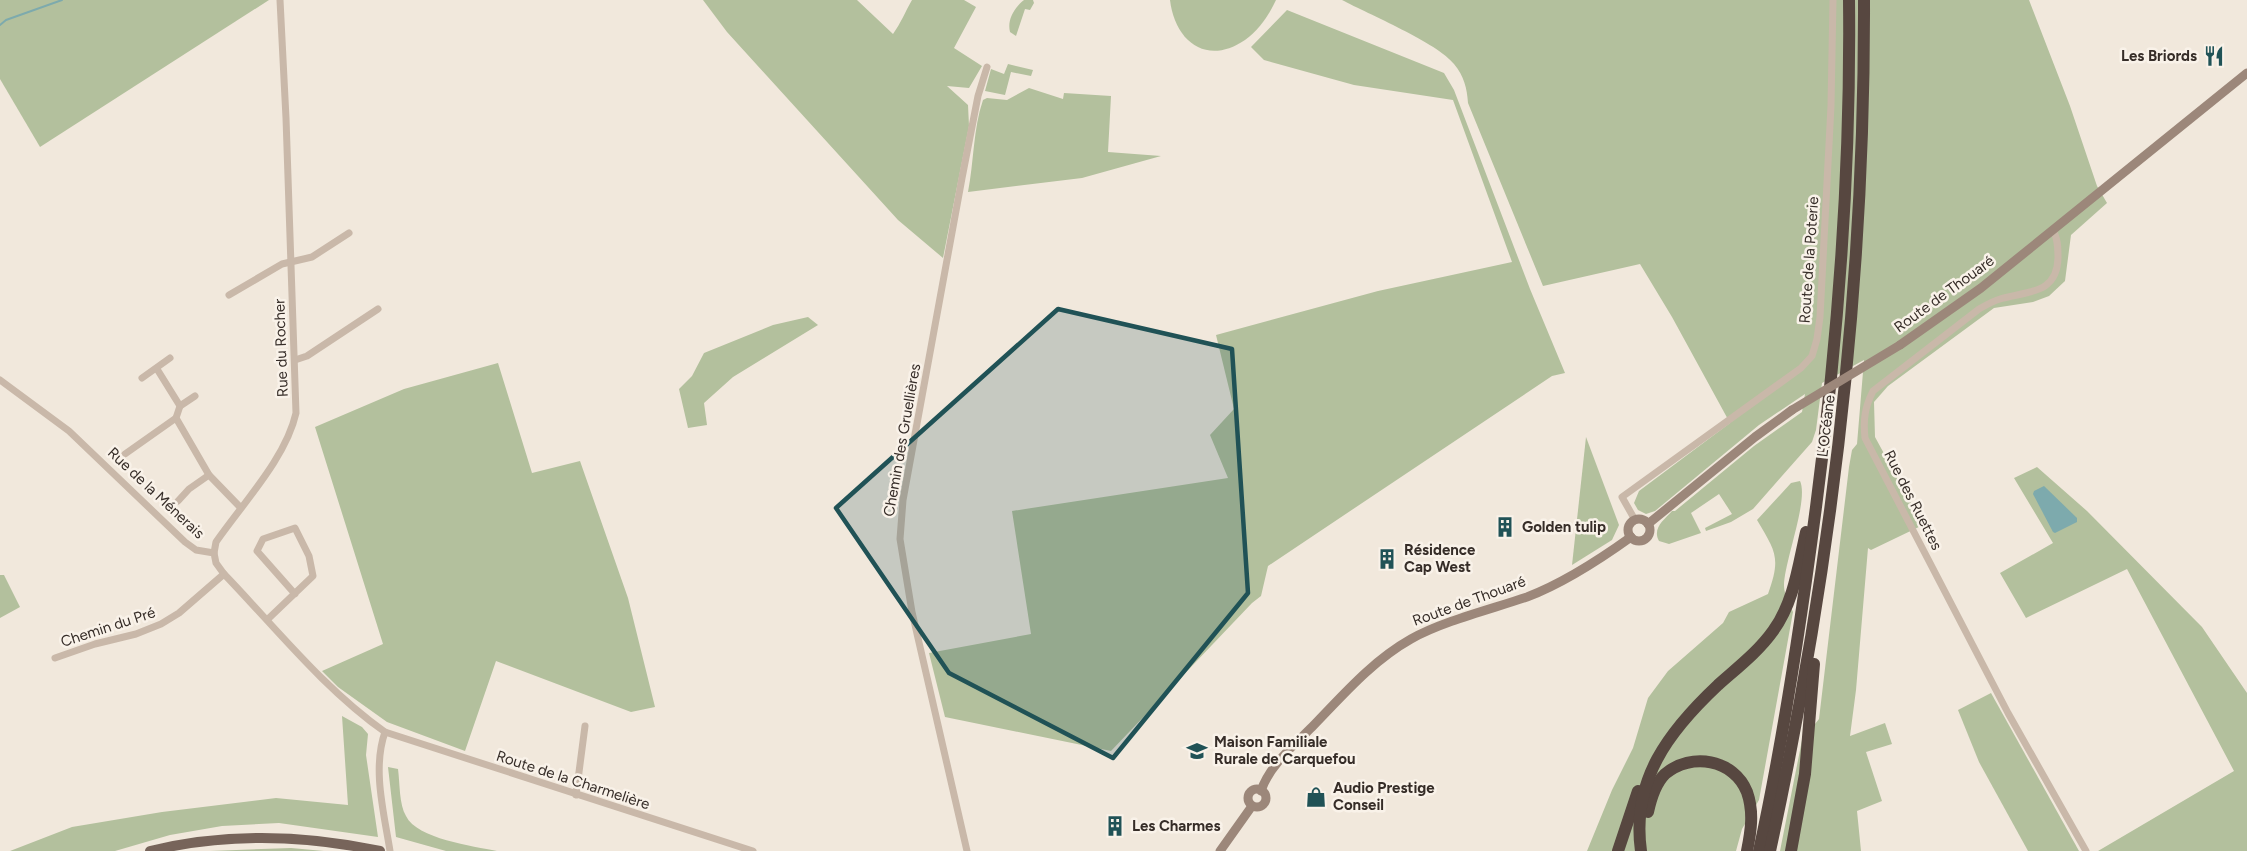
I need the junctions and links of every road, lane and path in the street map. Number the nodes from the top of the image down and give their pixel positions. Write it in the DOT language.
graph roads {
  1 [pos="280,0"];
  2 [pos="1833,0"];
  3 [pos="1850,0"];
  4 [pos="1864,0"];
  5 [pos="987,67"];
  6 [pos="2247,73"];
  7 [pos="2053,231"];
  8 [pos="349,233"];
  9 [pos="292,261"];
  10 [pos="230,294"];
  11 [pos="378,309"];
  12 [pos="170,358"];
  13 [pos="296,360"];
  14 [pos="157,369"];
  15 [pos="142,378"];
  16 [pos="0,380"];
  17 [pos="195,396"];
  18 [pos="180,405"];
  19 [pos="176,418"];
  20 [pos="124,454"];
  21 [pos="209,475"];
  22 [pos="178,501"];
  23 [pos="240,507"];
  24 [pos="1816,508"];
  25 [pos="1635,520"];
  26 [pos="1648,524"];
  27 [pos="1631,537"];
  28 [pos="214,553"];
  29 [pos="224,574"];
  30 [pos="295,594"];
  31 [pos="268,620"];
  32 [pos="1812,636"];
  33 [pos="55,658"];
  34 [pos="1680,723"];
  35 [pos="585,726"];
  36 [pos="385,732"];
  37 [pos="576,795"];
  38 [pos="150,851"];
  39 [pos="380,851"];
  40 [pos="390,851"];
  41 [pos="753,851"];
  42 [pos="967,851"];
  43 [pos="1220,851"];
  44 [pos="1618,851"];
  45 [pos="1641,851"];
  46 [pos="1648,851"];
  47 [pos="1747,851"];
  48 [pos="1759,851"];
  49 [pos="1770,851"];
  50 [pos="1791,851"];
  51 [pos="2086,851"];
  1 -- 9 [label="street, Rue du Rocher"];
  2 -- 25 [label="street, Route de la Poterie"];
  3 -- 24 [label="highway, L’Océane"];
  4 -- 32 [label="highway, L’Océane"];
  5 -- 42 [label="street, Chemin des Gruellières"];
  6 -- 7 [label="main road, Route de Thouaré"];
  7 -- 26 [label="main road, Route de Thouaré, bridge"];
  7 -- 51 [label="street, Rue des Ruettes"];
  8 -- 9 [label="street"];
  9 -- 10 [label="street"];
  9 -- 13 [label="street, Rue du Rocher"];
  11 -- 13 [label="street"];
  12 -- 14 [label="street"];
  13 -- 23 [label="street, Rue du Rocher"];
  14 -- 15 [label="street"];
  14 -- 18 [label="street"];
  16 -- 28 [label="street, Rue de la Ménerais"];
  17 -- 18 [label="street"];
  18 -- 19 [label="street"];
  19 -- 20 [label="street"];
  19 -- 21 [label="street"];
  21 -- 22 [label="street"];
  21 -- 23 [label="street"];
  23 -- 28 [label="street, Rue du Rocher"];
  24 -- 34 [label="highway"];
  24 -- 48 [label="highway, L’Océane"];
  25 -- 26 [label="main road"];
  25 -- 27 [label="main road"];
  26 -- 27 [label="main road"];
  27 -- 43 [label="main road, Route de Thouaré"];
  28 -- 29 [label="street, Rue de la Ménerais"];
  29 -- 31 [label="street, Rue de la Ménerais"];
  29 -- 33 [label="street, Chemin du Pré"];
  30 -- 30 [label="street"];
  30 -- 31 [label="street"];
  31 -- 36 [label="street, Rue de la Ménerais"];
  32 -- 49 [label="highway, L’Océane"];
  32 -- 50 [label="highway"];
  34 -- 44 [label="highway"];
  34 -- 45 [label="highway"];
  35 -- 37 [label="street"];
  36 -- 37 [label="street, Route de la Charmelière"];
  36 -- 40 [label="street"];
  37 -- 41 [label="street, Route de la Charmelière"];
  38 -- 39 [label="main road"];
  46 -- 47 [label="highway"];
}
